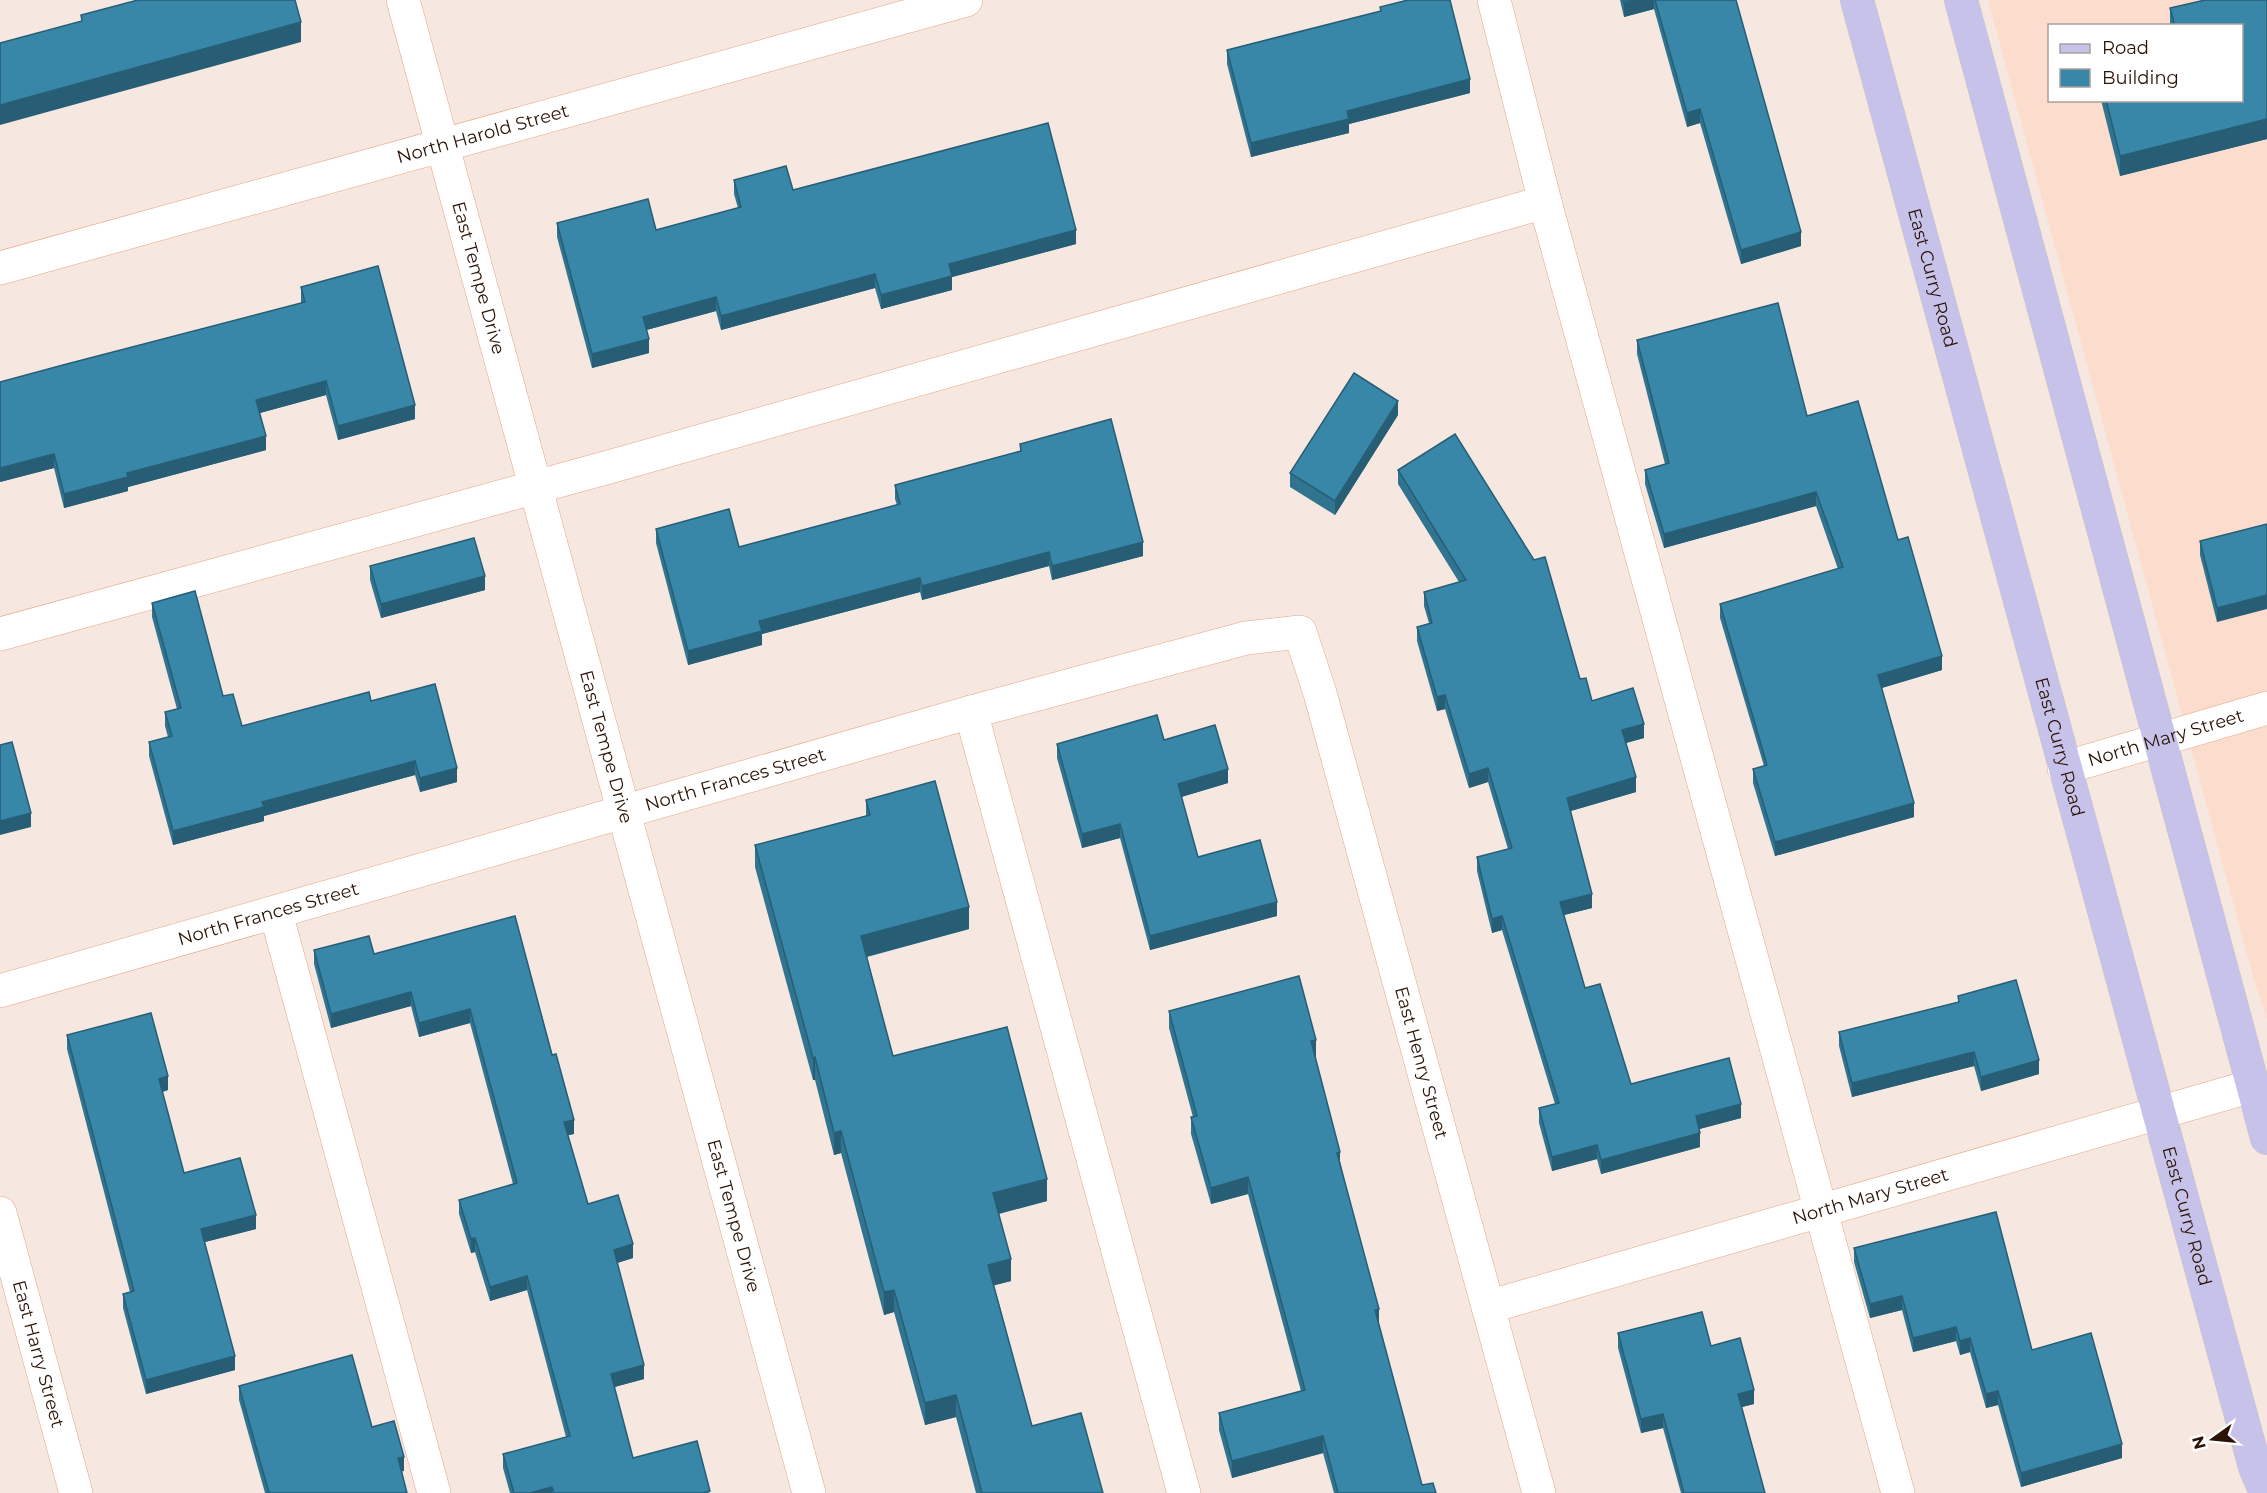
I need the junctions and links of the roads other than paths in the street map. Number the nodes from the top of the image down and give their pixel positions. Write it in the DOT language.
graph roads {
  1 [pos="403,0"];
  2 [pos="966,0"];
  3 [pos="1494,0"];
  4 [pos="1857,0"];
  5 [pos="1961,0"];
  6 [pos="442,146"];
  7 [pos="1545,202"];
  8 [pos="0,268"];
  9 [pos="535,487"];
  10 [pos="1300,632"];
  11 [pos="0,634"];
  12 [pos="2267,708"];
  13 [pos="970,712"];
  14 [pos="2161,739"];
  15 [pos="2064,768"];
  16 [pos="625,810"];
  17 [pos="276,913"];
  18 [pos="0,991"];
  19 [pos="2252,1086"];
  20 [pos="2158,1114"];
  21 [pos="2267,1138"];
  22 [pos="1822,1212"];
  23 [pos="0,1213"];
  24 [pos="1488,1307"];
  25 [pos="2260,1484"];
  26 [pos="75,1493"];
  27 [pos="434,1493"];
  28 [pos="809,1493"];
  29 [pos="1184,1493"];
  30 [pos="1539,1493"];
  31 [pos="1898,1493"];
  1 -- 6 [label="street, East Tempe Drive"];
  2 -- 6 [label="street, North Harold Street"];
  3 -- 7 [label="street"];
  4 -- 15 [label="main road, East Curry Road"];
  5 -- 14 [label="main road"];
  6 -- 8 [label="street, North Harold Street"];
  6 -- 9 [label="street, East Tempe Drive"];
  7 -- 9 [label="street"];
  7 -- 22 [label="street"];
  9 -- 11 [label="street"];
  9 -- 16 [label="street, East Tempe Drive"];
  10 -- 13 [label="street, North Frances Street"];
  10 -- 24 [label="street, East Henry Street"];
  12 -- 14 [label="street, North Mary Street"];
  13 -- 16 [label="street, North Frances Street"];
  13 -- 29 [label="street"];
  14 -- 15 [label="street, North Mary Street"];
  14 -- 19 [label="main road"];
  15 -- 20 [label="main road, East Curry Road"];
  16 -- 17 [label="street, North Frances Street"];
  16 -- 28 [label="street, East Tempe Drive"];
  17 -- 18 [label="street, North Frances Street"];
  17 -- 27 [label="street"];
  19 -- 20 [label="street, North Mary Street"];
  19 -- 21 [label="main road"];
  20 -- 22 [label="street, North Mary Street"];
  20 -- 25 [label="main road, East Curry Road"];
  22 -- 24 [label="street, North Mary Street"];
  22 -- 31 [label="street"];
  23 -- 26 [label="street, East Harry Street"];
  24 -- 30 [label="street, East Henry Street"];
}
